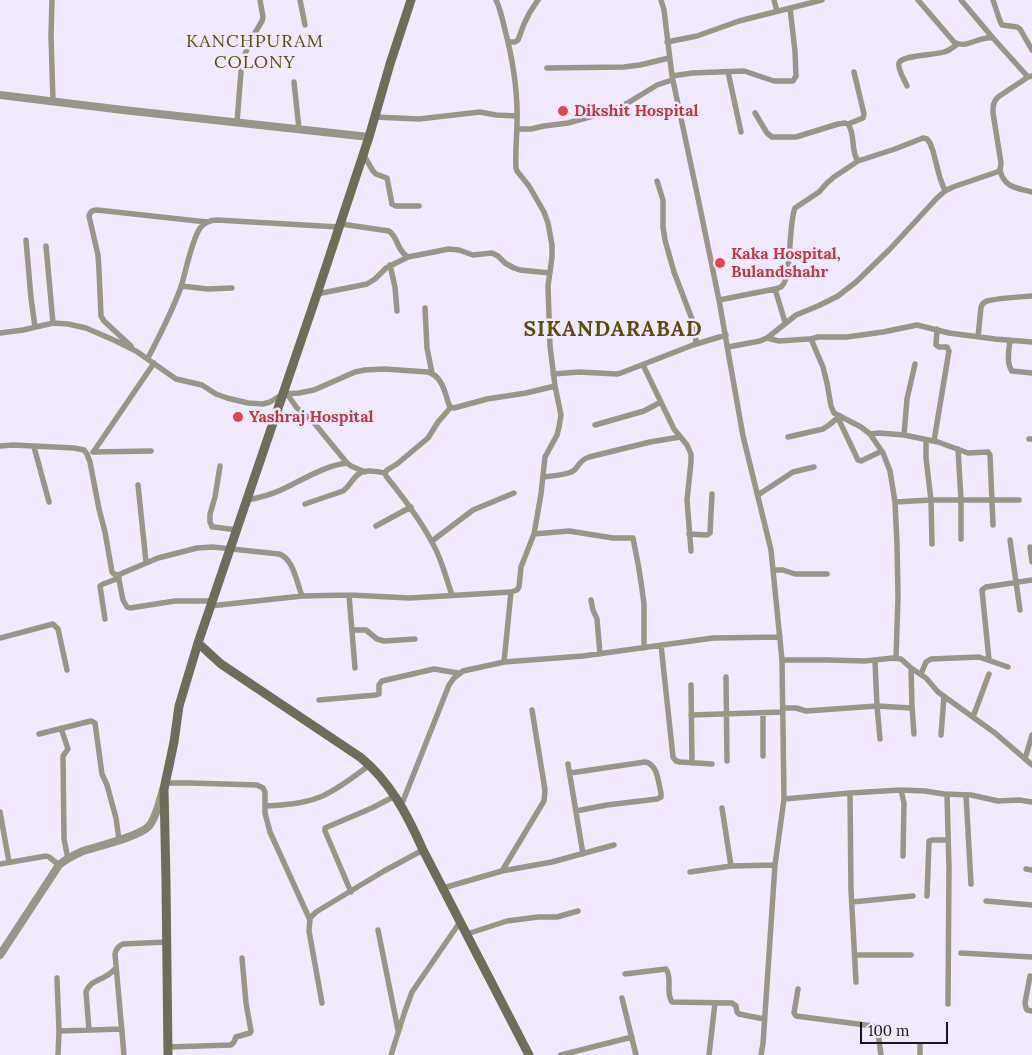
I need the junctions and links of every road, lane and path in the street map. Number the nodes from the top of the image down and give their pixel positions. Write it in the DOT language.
graph roads {
  1 [pos="52,0"];
  2 [pos="260,0"];
  3 [pos="300,0"];
  4 [pos="411,0"];
  5 [pos="496,0"];
  6 [pos="538,0"];
  7 [pos="661,0"];
  8 [pos="774,0"];
  9 [pos="822,0"];
  10 [pos="918,0"];
  11 [pos="961,0"];
  12 [pos="993,0"];
  13 [pos="805,2"];
  14 [pos="790,8"];
  15 [pos="777,11"];
  16 [pos="305,25"];
  17 [pos="992,38"];
  18 [pos="509,42"];
  19 [pos="667,42"];
  20 [pos="958,44"];
  21 [pos="1032,50"];
  22 [pos="669,58"];
  23 [pos="547,68"];
  24 [pos="728,72"];
  25 [pos="854,72"];
  26 [pos="1030,76"];
  27 [pos="672,78"];
  28 [pos="294,82"];
  29 [pos="906,86"];
  30 [pos="0,95"];
  31 [pos="53,101"];
  32 [pos="755,113"];
  33 [pos="517,116"];
  34 [pos="375,117"];
  35 [pos="237,122"];
  36 [pos="848,124"];
  37 [pos="299,129"];
  38 [pos="517,129"];
  39 [pos="741,132"];
  40 [pos="369,137"];
  41 [pos="364,154"];
  42 [pos="858,161"];
  43 [pos="1000,170"];
  44 [pos="657,181"];
  45 [pos="945,190"];
  46 [pos="1032,192"];
  47 [pos="419,206"];
  48 [pos="207,222"];
  49 [pos="340,225"];
  50 [pos="26,240"];
  51 [pos="46,246"];
  52 [pos="408,257"];
  53 [pos="390,265"];
  54 [pos="550,273"];
  55 [pos="181,286"];
  56 [pos="232,288"];
  57 [pos="775,289"];
  58 [pos="317,294"];
  59 [pos="1032,296"];
  60 [pos="719,300"];
  61 [pos="425,308"];
  62 [pos="396,311"];
  63 [pos="785,322"];
  64 [pos="53,323"];
  65 [pos="35,327"];
  66 [pos="937,329"];
  67 [pos="0,333"];
  68 [pos="726,335"];
  69 [pos="978,336"];
  70 [pos="767,338"];
  71 [pos="811,339"];
  72 [pos="1010,340"];
  73 [pos="1032,342"];
  74 [pos="696,344"];
  75 [pos="728,348"];
  76 [pos="136,351"];
  77 [pos="148,358"];
  78 [pos="154,363"];
  79 [pos="915,364"];
  80 [pos="643,365"];
  81 [pos="432,373"];
  82 [pos="553,374"];
  83 [pos="1032,374"];
  84 [pos="555,386"];
  85 [pos="285,394"];
  86 [pos="661,402"];
  87 [pos="450,407"];
  88 [pos="839,417"];
  89 [pos="594,425"];
  90 [pos="870,434"];
  91 [pos="904,435"];
  92 [pos="680,437"];
  93 [pos="788,437"];
  94 [pos="926,440"];
  95 [pos="934,441"];
  96 [pos="0,446"];
  97 [pos="34,447"];
  98 [pos="958,449"];
  99 [pos="151,451"];
  100 [pos="882,451"];
  101 [pos="94,452"];
  102 [pos="86,453"];
  103 [pos="347,463"];
  104 [pos="220,466"];
  105 [pos="814,467"];
  106 [pos="365,472"];
  107 [pos="385,473"];
  108 [pos="543,477"];
  109 [pos="138,485"];
  110 [pos="514,492"];
  111 [pos="712,494"];
  112 [pos="758,495"];
  113 [pos="247,500"];
  114 [pos="931,500"];
  115 [pos="961,500"];
  116 [pos="992,500"];
  117 [pos="1019,500"];
  118 [pos="49,502"];
  119 [pos="895,502"];
  120 [pos="305,504"];
  121 [pos="411,507"];
  122 [pos="993,525"];
  123 [pos="376,526"];
  124 [pos="237,530"];
  125 [pos="534,534"];
  126 [pos="690,534"];
  127 [pos="961,539"];
  128 [pos="1010,540"];
  129 [pos="432,541"];
  130 [pos="932,544"];
  131 [pos="1030,547"];
  132 [pos="230,549"];
  133 [pos="691,551"];
  134 [pos="146,562"];
  135 [pos="1032,562"];
  136 [pos="773,570"];
  137 [pos="827,574"];
  138 [pos="118,577"];
  139 [pos="1032,580"];
  140 [pos="1016,583"];
  141 [pos="511,592"];
  142 [pos="349,595"];
  143 [pos="452,595"];
  144 [pos="302,596"];
  145 [pos="591,600"];
  146 [pos="211,603"];
  147 [pos="1020,610"];
  148 [pos="105,619"];
  149 [pos="352,630"];
  150 [pos="780,637"];
  151 [pos="0,638"];
  152 [pos="415,639"];
  153 [pos="198,643"];
  154 [pos="661,645"];
  155 [pos="644,648"];
  156 [pos="600,654"];
  157 [pos="896,658"];
  158 [pos="782,660"];
  159 [pos="989,660"];
  160 [pos="875,661"];
  161 [pos="504,662"];
  162 [pos="1008,667"];
  163 [pos="355,668"];
  164 [pos="911,668"];
  165 [pos="67,670"];
  166 [pos="458,673"];
  167 [pos="922,674"];
  168 [pos="989,674"];
  169 [pos="726,677"];
  170 [pos="691,685"];
  171 [pos="944,696"];
  172 [pos="319,700"];
  173 [pos="877,706"];
  174 [pos="912,707"];
  175 [pos="532,710"];
  176 [pos="783,710"];
  177 [pos="763,713"];
  178 [pos="726,714"];
  179 [pos="692,716"];
  180 [pos="973,717"];
  181 [pos="61,728"];
  182 [pos="39,734"];
  183 [pos="914,734"];
  184 [pos="1032,735"];
  185 [pos="941,736"];
  186 [pos="880,739"];
  187 [pos="763,756"];
  188 [pos="1025,759"];
  189 [pos="727,761"];
  190 [pos="692,763"];
  191 [pos="568,764"];
  192 [pos="712,764"];
  193 [pos="370,765"];
  194 [pos="1032,765"];
  195 [pos="570,773"];
  196 [pos="164,786"];
  197 [pos="901,790"];
  198 [pos="850,793"];
  199 [pos="947,794"];
  200 [pos="966,795"];
  201 [pos="395,796"];
  202 [pos="784,799"];
  203 [pos="1032,802"];
  204 [pos="265,806"];
  205 [pos="401,806"];
  206 [pos="722,808"];
  207 [pos="576,811"];
  208 [pos="0,812"];
  209 [pos="122,839"];
  210 [pos="948,840"];
  211 [pos="614,845"];
  212 [pos="423,850"];
  213 [pos="583,854"];
  214 [pos="902,856"];
  215 [pos="68,859"];
  216 [pos="9,862"];
  217 [pos="0,864"];
  218 [pos="59,865"];
  219 [pos="774,865"];
  220 [pos="731,866"];
  221 [pos="502,871"];
  222 [pos="690,872"];
  223 [pos="971,884"];
  224 [pos="443,888"];
  225 [pos="351,892"];
  226 [pos="913,896"];
  227 [pos="927,896"];
  228 [pos="986,901"];
  229 [pos="852,902"];
  230 [pos="1032,905"];
  231 [pos="578,911"];
  232 [pos="310,920"];
  233 [pos="460,922"];
  234 [pos="378,930"];
  235 [pos="467,934"];
  236 [pos="167,942"];
  237 [pos="961,953"];
  238 [pos="0,955"];
  239 [pos="855,955"];
  240 [pos="911,955"];
  241 [pos="1032,957"];
  242 [pos="242,958"];
  243 [pos="116,968"];
  244 [pos="625,974"];
  245 [pos="1030,976"];
  246 [pos="56,978"];
  247 [pos="856,982"];
  248 [pos="798,989"];
  249 [pos="622,998"];
  250 [pos="322,1003"];
  251 [pos="715,1003"];
  252 [pos="948,1004"];
  253 [pos="1032,1011"];
  254 [pos="764,1019"];
  255 [pos="122,1029"];
  256 [pos="89,1030"];
  257 [pos="59,1031"];
  258 [pos="398,1032"];
  259 [pos="632,1037"];
  260 [pos="920,1045"];
  261 [pos="168,1051"];
  262 [pos="58,1055"];
  263 [pos="124,1055"];
  264 [pos="391,1055"];
  265 [pos="529,1055"];
  266 [pos="561,1055"];
  267 [pos="636,1055"];
  268 [pos="709,1055"];
  269 [pos="761,1055"];
  270 [pos="881,1055"];
  271 [pos="920,1055"];
  1 -- 31 [label="street"];
  2 -- 35 [label="street"];
  3 -- 16 [label="street"];
  4 -- 34 [label="main road"];
  5 -- 18 [label="street"];
  6 -- 18 [label="street"];
  7 -- 19 [label="street"];
  8 -- 15 [label="street"];
  9 -- 13 [label="street"];
  10 -- 20 [label="street"];
  11 -- 17 [label="street"];
  12 -- 21 [label="street"];
  13 -- 14 [label="street"];
  14 -- 15 [label="street"];
  14 -- 24 [label="street"];
  15 -- 19 [label="street"];
  17 -- 20 [label="street"];
  17 -- 26 [label="street"];
  18 -- 33 [label="street"];
  19 -- 22 [label="street"];
  20 -- 29 [label="street"];
  22 -- 23 [label="street"];
  22 -- 27 [label="street"];
  24 -- 27 [label="street"];
  24 -- 39 [label="street"];
  25 -- 36 [label="street"];
  26 -- 43 [label="street"];
  27 -- 38 [label="street"];
  27 -- 60 [label="street"];
  28 -- 37 [label="street"];
  30 -- 31 [label="street"];
  31 -- 35 [label="street"];
  32 -- 36 [label="street"];
  33 -- 34 [label="street"];
  33 -- 38 [label="street"];
  34 -- 40 [label="main road"];
  35 -- 37 [label="street"];
  36 -- 42 [label="street"];
  37 -- 40 [label="street"];
  38 -- 54 [label="street"];
  40 -- 41 [label="main road"];
  41 -- 47 [label="street"];
  41 -- 49 [label="main road"];
  42 -- 45 [label="street"];
  42 -- 57 [label="street"];
  43 -- 45 [label="street"];
  43 -- 46 [label="street"];
  44 -- 74 [label="street"];
  45 -- 63 [label="street"];
  48 -- 49 [label="street"];
  48 -- 55 [label="street"];
  48 -- 76 [label="street"];
  49 -- 52 [label="street"];
  49 -- 58 [label="main road"];
  50 -- 65 [label="street"];
  51 -- 64 [label="street"];
  52 -- 53 [label="street"];
  52 -- 54 [label="street"];
  53 -- 58 [label="street"];
  53 -- 62 [label="street"];
  54 -- 82 [label="street"];
  55 -- 56 [label="street"];
  55 -- 77 [label="street"];
  57 -- 60 [label="street"];
  57 -- 63 [label="street"];
  58 -- 85 [label="main road"];
  59 -- 69 [label="street"];
  60 -- 68 [label="street"];
  61 -- 81 [label="street"];
  63 -- 70 [label="street"];
  64 -- 65 [label="street"];
  64 -- 76 [label="street"];
  65 -- 67 [label="street"];
  66 -- 69 [label="street"];
  66 -- 71 [label="street"];
  66 -- 95 [label="street"];
  68 -- 74 [label="street"];
  68 -- 75 [label="street"];
  69 -- 72 [label="street"];
  70 -- 71 [label="street"];
  70 -- 75 [label="street"];
  71 -- 88 [label="street"];
  72 -- 73 [label="street"];
  72 -- 83 [label="street"];
  74 -- 80 [label="street"];
  75 -- 112 [label="street"];
  76 -- 77 [label="street"];
  77 -- 78 [label="street"];
  78 -- 85 [label="street"];
  78 -- 101 [label="street"];
  79 -- 91 [label="street"];
  80 -- 82 [label="street"];
  80 -- 86 [label="street"];
  81 -- 85 [label="street"];
  81 -- 87 [label="street"];
  82 -- 84 [label="street"];
  84 -- 87 [label="street"];
  84 -- 108 [label="street"];
  85 -- 103 [label="street"];
  85 -- 113 [label="main road"];
  86 -- 89 [label="street"];
  86 -- 92 [label="street"];
  87 -- 107 [label="street"];
  88 -- 90 [label="street"];
  88 -- 93 [label="street"];
  88 -- 100 [label="street"];
  90 -- 91 [label="street"];
  90 -- 100 [label="street"];
  91 -- 94 [label="street"];
  92 -- 108 [label="street"];
  92 -- 126 [label="street"];
  94 -- 95 [label="street"];
  94 -- 114 [label="street"];
  95 -- 98 [label="street"];
  96 -- 97 [label="street"];
  97 -- 102 [label="street"];
  97 -- 118 [label="street"];
  98 -- 115 [label="street"];
  98 -- 116 [label="street"];
  99 -- 101 [label="street"];
  100 -- 119 [label="street"];
  101 -- 102 [label="street"];
  102 -- 138 [label="street"];
  103 -- 106 [label="street"];
  103 -- 113 [label="street"];
  104 -- 124 [label="street"];
  105 -- 112 [label="street"];
  106 -- 107 [label="street"];
  106 -- 120 [label="street"];
  107 -- 121 [label="street"];
  108 -- 125 [label="street"];
  109 -- 134 [label="street"];
  110 -- 129 [label="street"];
  111 -- 126 [label="street"];
  112 -- 136 [label="street"];
  113 -- 124 [label="main road"];
  114 -- 115 [label="street"];
  114 -- 119 [label="street"];
  114 -- 130 [label="street"];
  115 -- 116 [label="street"];
  115 -- 127 [label="street"];
  116 -- 117 [label="street"];
  116 -- 122 [label="street"];
  119 -- 157 [label="street"];
  121 -- 123 [label="street"];
  121 -- 129 [label="street"];
  124 -- 132 [label="main road"];
  125 -- 141 [label="street"];
  125 -- 155 [label="street"];
  126 -- 133 [label="street"];
  128 -- 140 [label="street"];
  129 -- 143 [label="street"];
  131 -- 135 [label="street"];
  132 -- 134 [label="street"];
  132 -- 144 [label="street"];
  132 -- 146 [label="main road"];
  134 -- 138 [label="street"];
  136 -- 137 [label="street"];
  136 -- 150 [label="street"];
  138 -- 146 [label="street"];
  138 -- 148 [label="street"];
  139 -- 140 [label="street"];
  140 -- 147 [label="street"];
  140 -- 159 [label="street"];
  141 -- 143 [label="street"];
  141 -- 161 [label="street"];
  142 -- 143 [label="street"];
  142 -- 144 [label="street"];
  142 -- 149 [label="street"];
  144 -- 146 [label="street"];
  145 -- 156 [label="street"];
  146 -- 153 [label="main road"];
  149 -- 152 [label="street"];
  149 -- 163 [label="street"];
  150 -- 154 [label="street"];
  150 -- 158 [label="street"];
  151 -- 165 [label="street"];
  153 -- 193 [label="main road"];
  153 -- 196 [label="main road"];
  154 -- 155 [label="street"];
  154 -- 190 [label="street"];
  155 -- 156 [label="street"];
  156 -- 161 [label="street"];
  157 -- 160 [label="street"];
  157 -- 164 [label="street"];
  158 -- 160 [label="street"];
  158 -- 176 [label="street"];
  159 -- 162 [label="street"];
  159 -- 167 [label="street"];
  160 -- 173 [label="street"];
  161 -- 166 [label="street"];
  164 -- 167 [label="street"];
  164 -- 174 [label="street"];
  166 -- 172 [label="street"];
  166 -- 205 [label="street"];
  167 -- 171 [label="street"];
  168 -- 180 [label="street"];
  169 -- 178 [label="street"];
  170 -- 179 [label="street"];
  171 -- 180 [label="street"];
  171 -- 185 [label="street"];
  173 -- 174 [label="street"];
  173 -- 176 [label="street"];
  173 -- 186 [label="street"];
  174 -- 183 [label="street"];
  175 -- 221 [label="street"];
  176 -- 177 [label="street"];
  176 -- 202 [label="street"];
  177 -- 178 [label="street"];
  177 -- 187 [label="street"];
  178 -- 179 [label="street"];
  178 -- 189 [label="street"];
  179 -- 190 [label="street"];
  180 -- 188 [label="street"];
  181 -- 182 [label="street"];
  181 -- 209 [label="street"];
  181 -- 215 [label="street"];
  184 -- 188 [label="street"];
  188 -- 194 [label="street"];
  190 -- 192 [label="street"];
  191 -- 195 [label="street"];
  193 -- 201 [label="main road"];
  193 -- 204 [label="street"];
  195 -- 207 [label="street"];
  195 -- 207 [label="street"];
  196 -- 204 [label="street"];
  196 -- 209 [label="street"];
  196 -- 236 [label="main road"];
  197 -- 198 [label="street"];
  197 -- 199 [label="street"];
  197 -- 214 [label="street"];
  198 -- 202 [label="street"];
  198 -- 229 [label="street"];
  199 -- 200 [label="street"];
  199 -- 210 [label="street"];
  200 -- 203 [label="street"];
  200 -- 223 [label="street"];
  201 -- 205 [label="main road"];
  201 -- 225 [label="street"];
  202 -- 219 [label="street"];
  204 -- 232 [label="street"];
  205 -- 212 [label="main road"];
  206 -- 220 [label="street"];
  207 -- 213 [label="street"];
  208 -- 216 [label="street"];
  209 -- 215 [label="street"];
  210 -- 227 [label="street"];
  210 -- 252 [label="street"];
  211 -- 213 [label="street"];
  212 -- 224 [label="main road"];
  212 -- 225 [label="street"];
  213 -- 221 [label="street"];
  215 -- 218 [label="street"];
  216 -- 217 [label="street"];
  216 -- 218 [label="street"];
  218 -- 238 [label="street"];
  219 -- 220 [label="street"];
  219 -- 254 [label="street"];
  220 -- 222 [label="street"];
  221 -- 224 [label="street"];
  224 -- 233 [label="main road"];
  225 -- 232 [label="street"];
  226 -- 229 [label="street"];
  228 -- 230 [label="street"];
  229 -- 239 [label="street"];
  231 -- 235 [label="street"];
  232 -- 250 [label="street"];
  233 -- 235 [label="main road"];
  233 -- 258 [label="street"];
  234 -- 258 [label="street"];
  235 -- 265 [label="main road"];
  236 -- 243 [label="street"];
  236 -- 261 [label="main road"];
  237 -- 241 [label="street"];
  239 -- 240 [label="street"];
  239 -- 247 [label="street"];
  242 -- 261 [label="street"];
  243 -- 255 [label="street"];
  243 -- 256 [label="street"];
  244 -- 251 [label="street"];
  245 -- 253 [label="street"];
  246 -- 257 [label="street"];
  248 -- 270 [label="street"];
  249 -- 259 [label="street"];
  251 -- 254 [label="street"];
  251 -- 268 [label="street"];
  254 -- 269 [label="street"];
  255 -- 256 [label="street"];
  255 -- 263 [label="street"];
  256 -- 257 [label="street"];
  257 -- 262 [label="street"];
  258 -- 264 [label="street"];
  259 -- 266 [label="street"];
  259 -- 267 [label="street"];
  260 -- 271 [label="street"];
}
